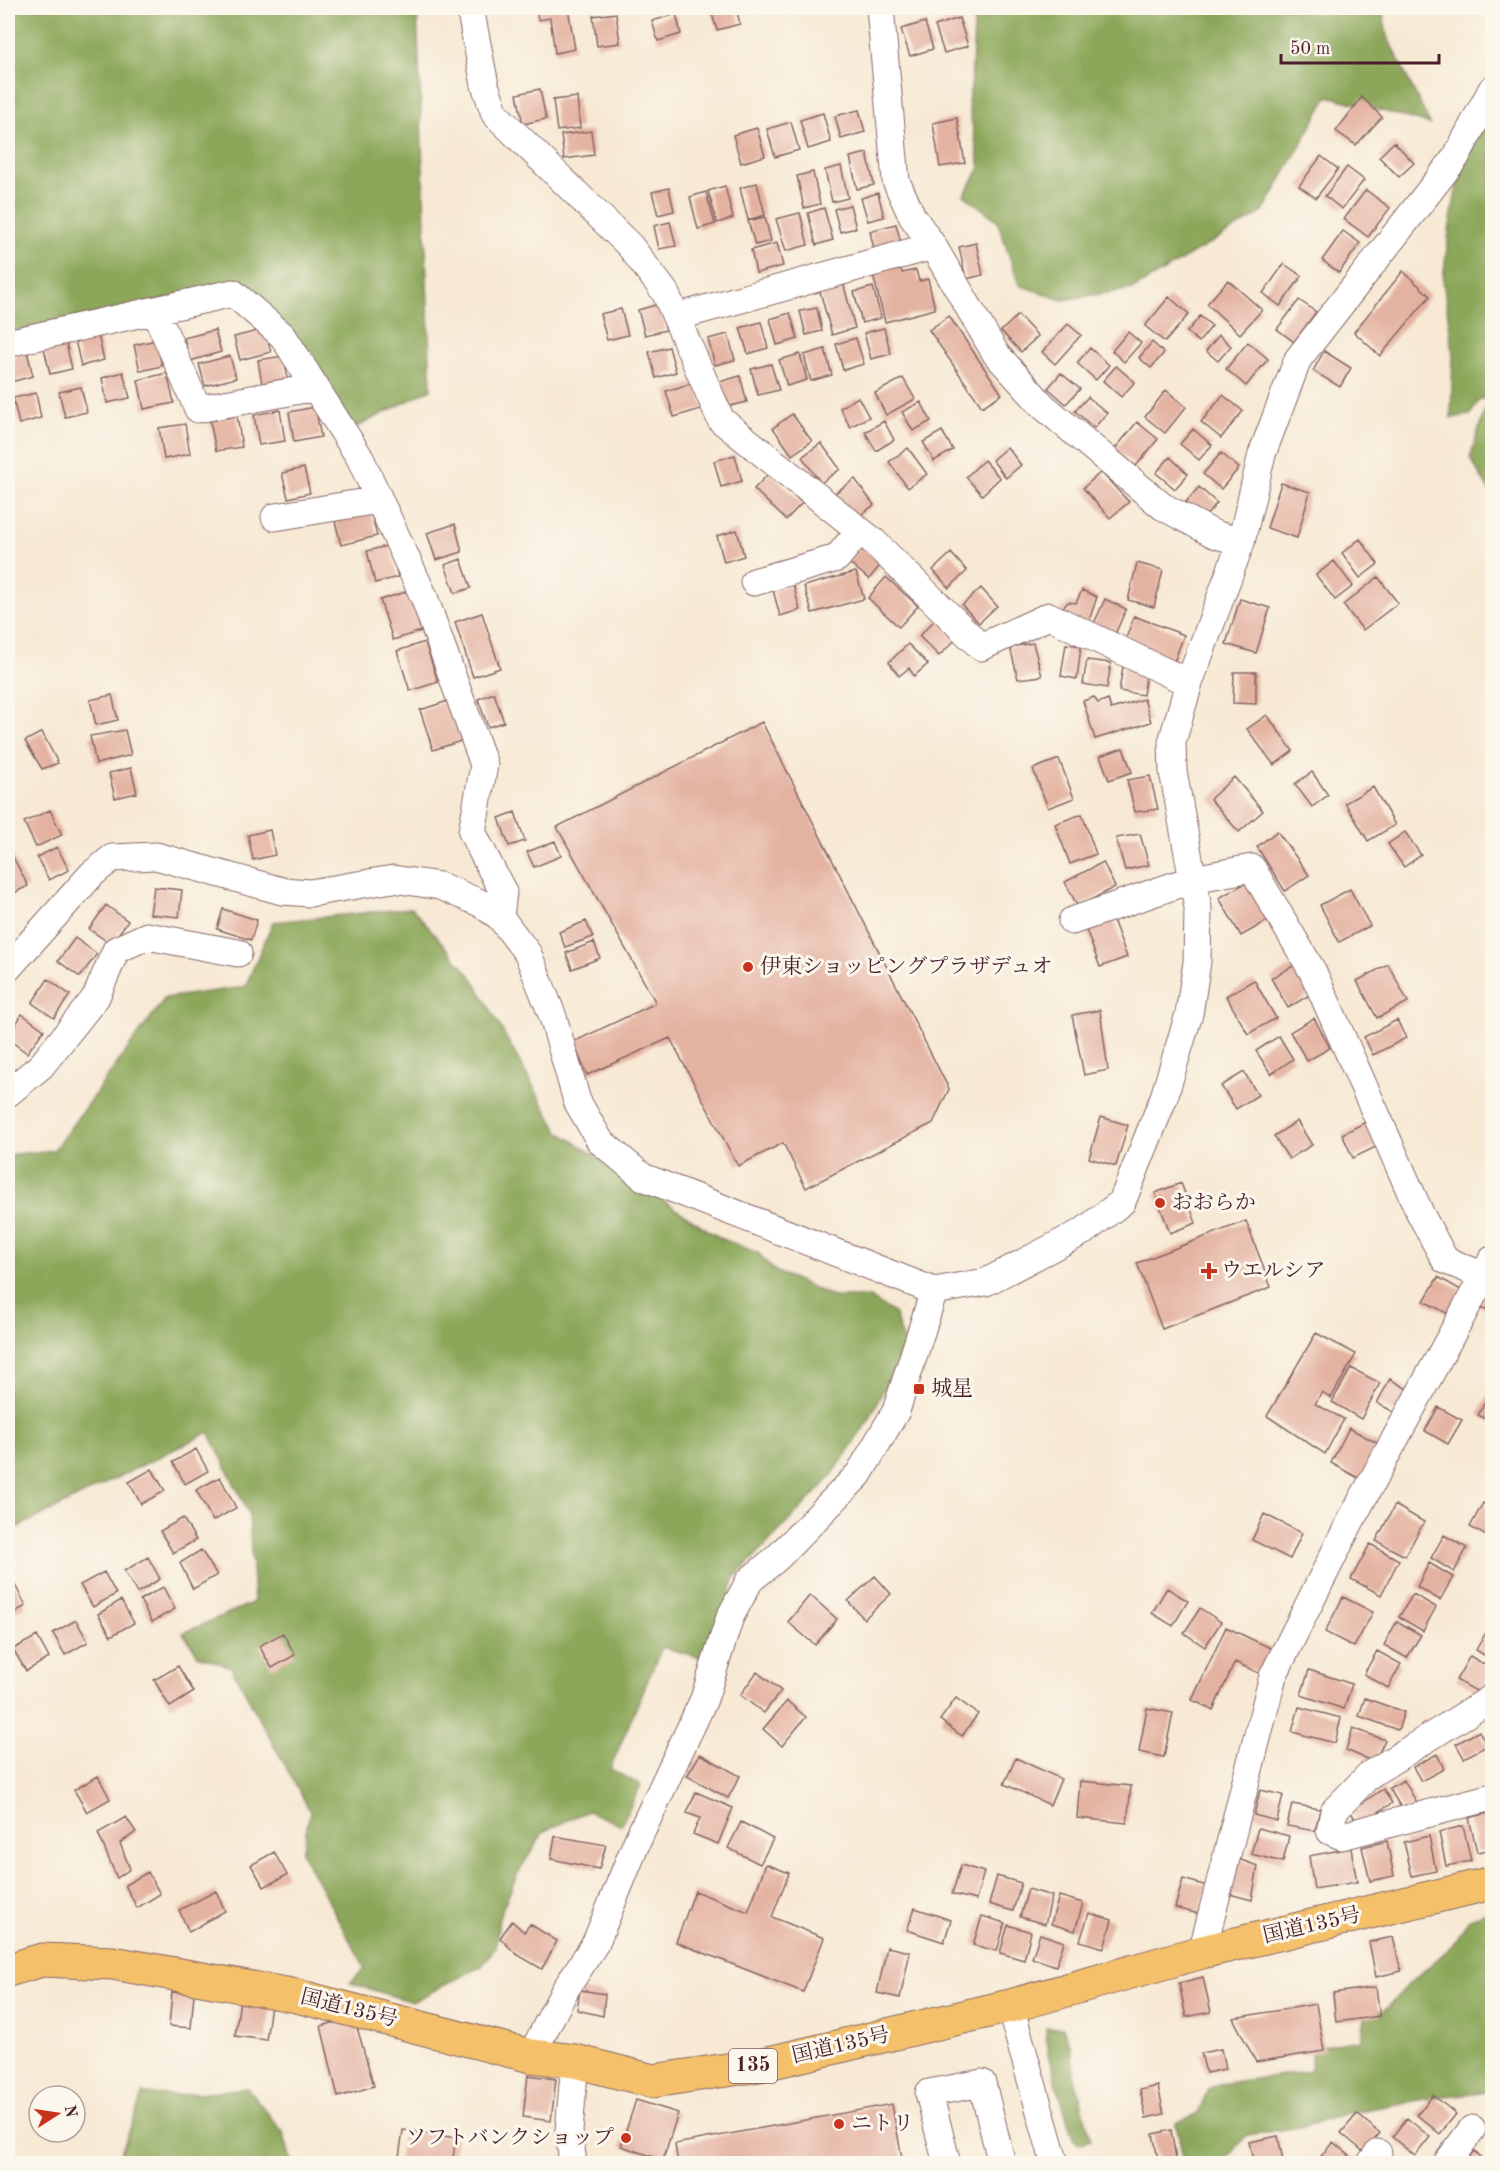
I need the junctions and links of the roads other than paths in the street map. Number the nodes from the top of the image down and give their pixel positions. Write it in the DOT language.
graph roads {
  1 [pos="470,8"];
  2 [pos="880,8"];
  3 [pos="1492,88"];
  4 [pos="933,246"];
  5 [pos="155,310"];
  6 [pos="676,317"];
  7 [pos="8,343"];
  8 [pos="315,387"];
  9 [pos="379,500"];
  10 [pos="274,517"];
  11 [pos="859,531"];
  12 [pos="1241,542"];
  13 [pos="754,582"];
  14 [pos="1189,683"];
  15 [pos="1193,879"];
  16 [pos="500,917"];
  17 [pos="1072,921"];
  18 [pos="238,953"];
  19 [pos="8,968"];
  20 [pos="8,1093"];
  21 [pos="1488,1268"];
  22 [pos="934,1291"];
  23 [pos="1492,1698"];
  24 [pos="1492,1797"];
  25 [pos="1492,1884"];
  26 [pos="1202,1952"];
  27 [pos="8,1970"];
  28 [pos="1010,2006"];
  29 [pos="531,2056"];
  30 [pos="575,2061"];
  31 [pos="1472,2129"];
  32 [pos="573,2163"];
  33 [pos="947,2163"];
  34 [pos="1002,2163"];
  35 [pos="1055,2163"];
  36 [pos="1446,2163"];
  1 -- 6 [label="street"];
  2 -- 4 [label="street"];
  3 -- 12 [label="street"];
  4 -- 6 [label="street"];
  4 -- 12 [label="street"];
  5 -- 7 [label="street"];
  5 -- 8 [label="street"];
  5 -- 8 [label="street"];
  6 -- 11 [label="street"];
  8 -- 9 [label="street"];
  9 -- 10 [label="street"];
  9 -- 16 [label="street"];
  11 -- 13 [label="street"];
  11 -- 14 [label="street"];
  12 -- 14 [label="street"];
  14 -- 15 [label="street"];
  15 -- 17 [label="street"];
  15 -- 21 [label="street"];
  15 -- 22 [label="street"];
  16 -- 19 [label="street"];
  16 -- 22 [label="street"];
  18 -- 20 [label="street"];
  21 -- 26 [label="street"];
  22 -- 29 [label="street"];
  23 -- 24 [label="street"];
  25 -- 26 [label="highway, 国道135号 / 135"];
  26 -- 28 [label="highway, 国道135号 / 135"];
  27 -- 29 [label="highway, 国道135号 / 135"];
  28 -- 30 [label="highway, 国道135号 / 135"];
  28 -- 35 [label="street"];
  29 -- 30 [label="highway, 国道135号 / 135"];
  30 -- 32 [label="street"];
  31 -- 36 [label="street"];
  33 -- 34 [label="street"];
}
